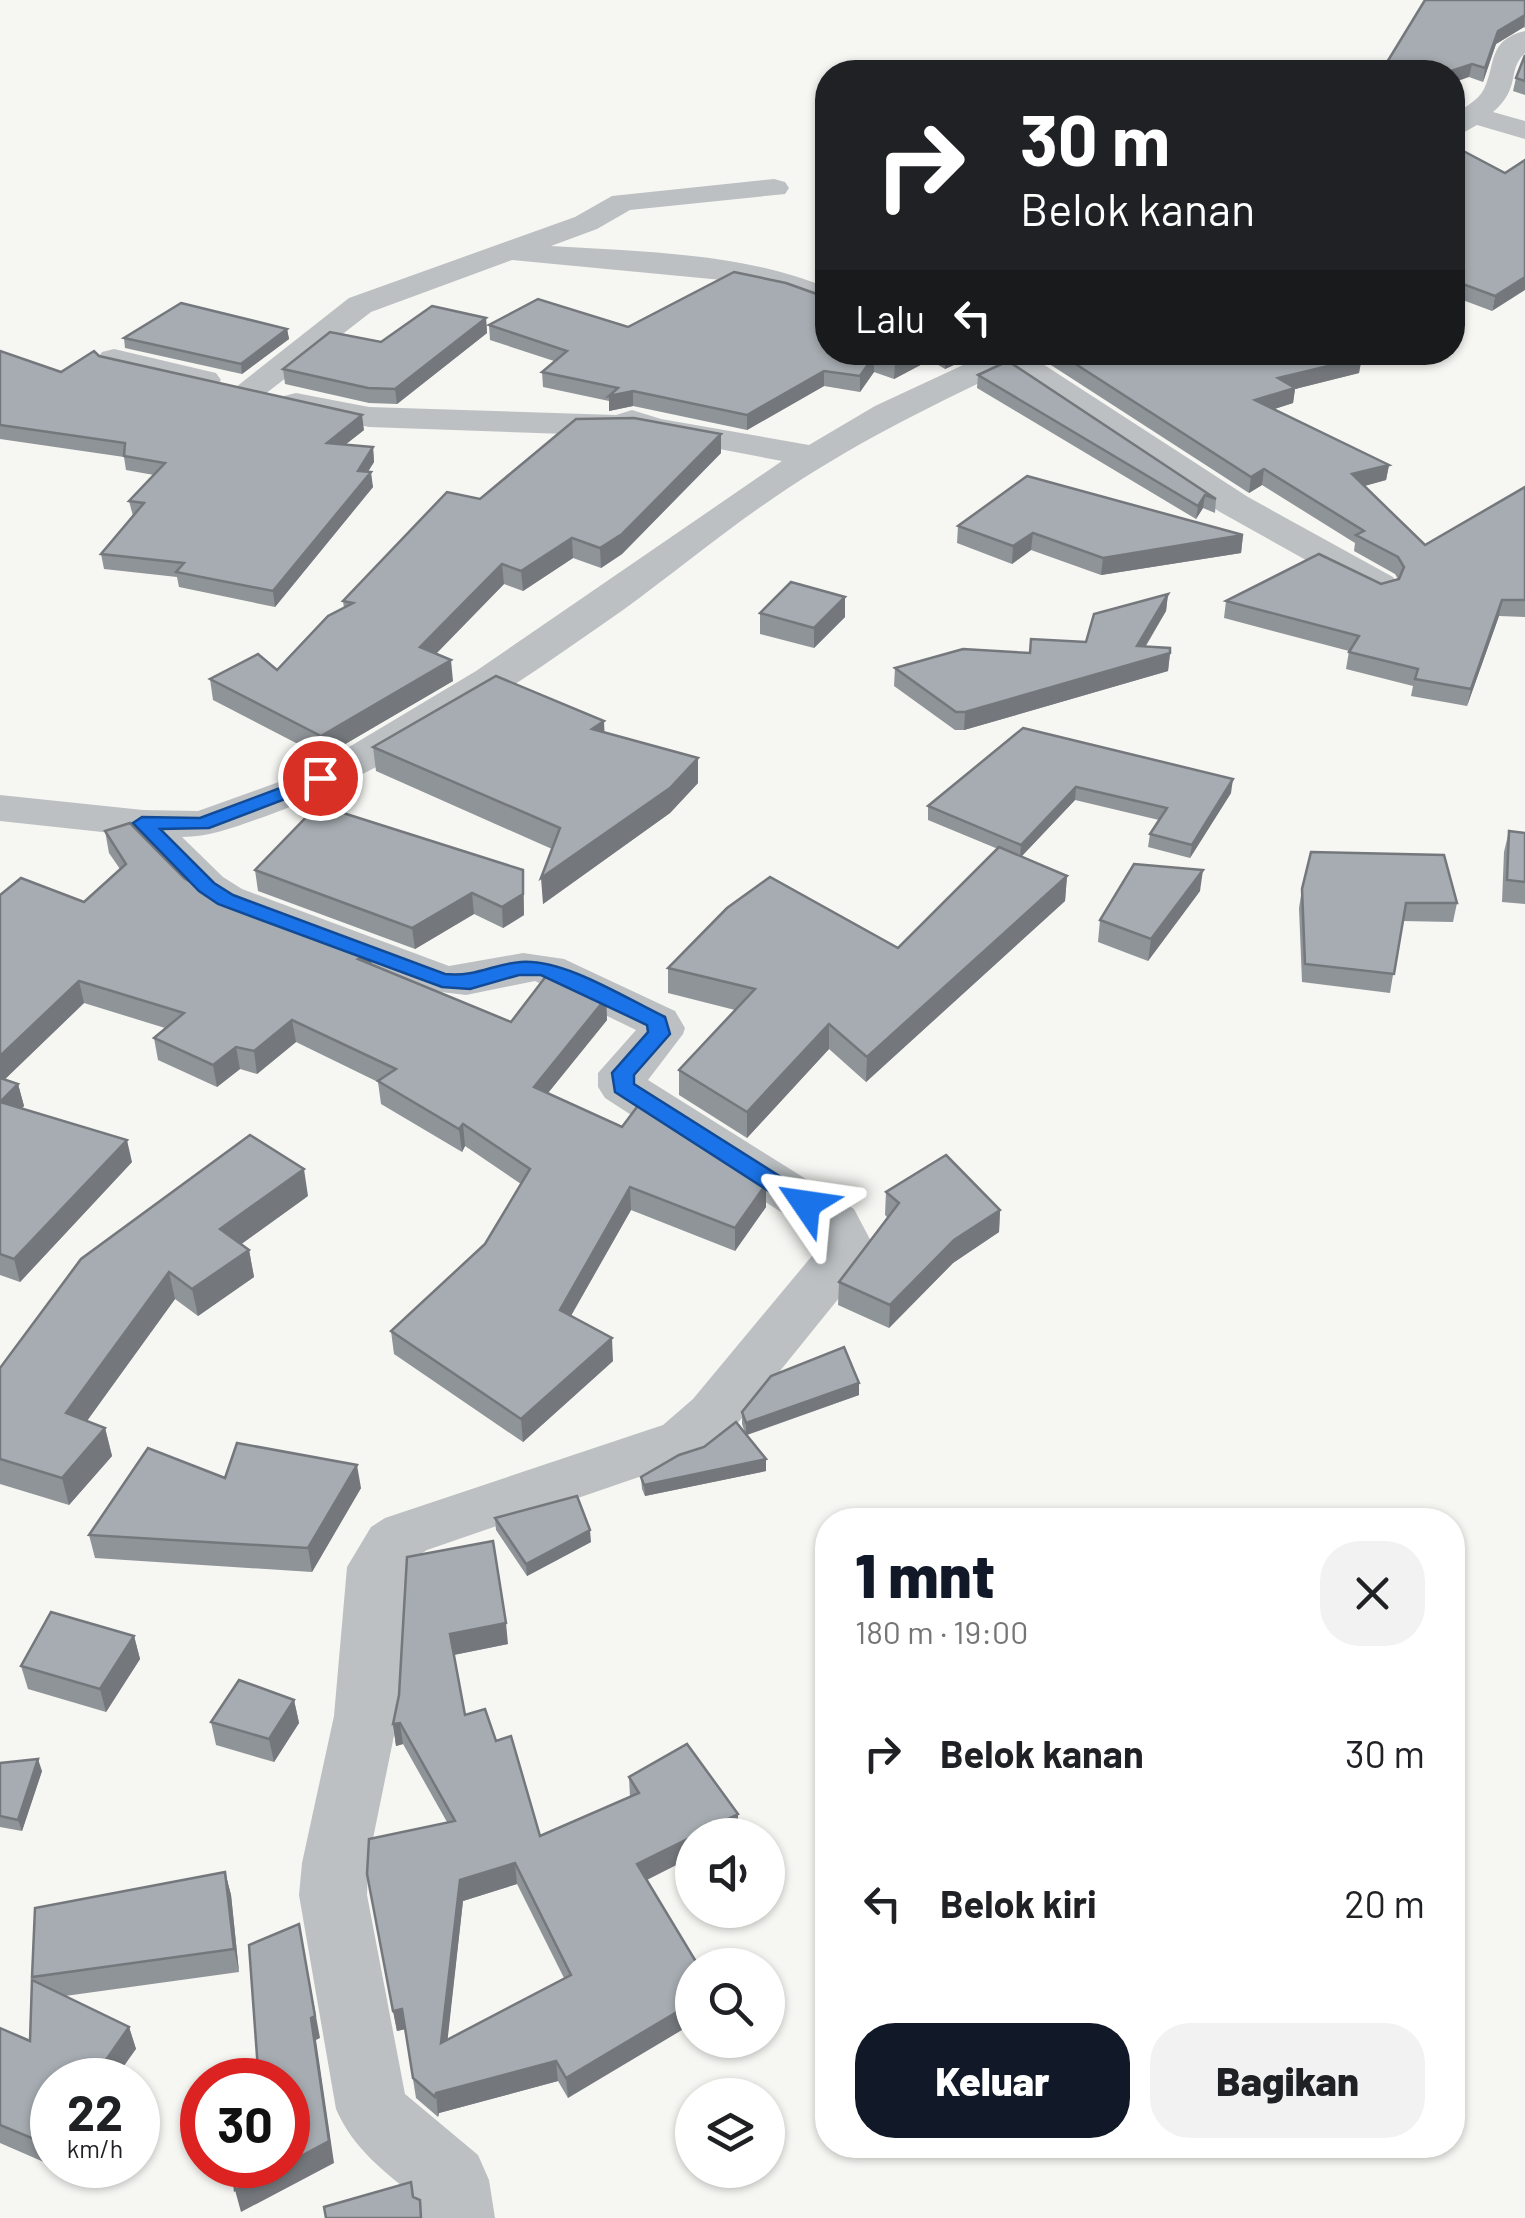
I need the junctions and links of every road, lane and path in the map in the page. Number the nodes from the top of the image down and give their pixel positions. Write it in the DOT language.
graph roads {
  1 [pos="1525,39"];
  2 [pos="1465,121"];
  3 [pos="1465,123"];
  4 [pos="1525,130"];
  5 [pos="774,188"];
  6 [pos="500,252"];
  7 [pos="815,294"];
  8 [pos="114,358"];
  9 [pos="981,365"];
  10 [pos="1013,365"];
  11 [pos="248,391"];
  12 [pos="818,458"];
  13 [pos="1378,585"];
  14 [pos="0,808"];
  15 [pos="142,823"];
  16 [pos="458,2218"];
  1 -- 2 [label="street"];
  3 -- 4 [label="street"];
  5 -- 6 [label="street"];
  6 -- 7 [label="street"];
  6 -- 11 [label="street"];
  8 -- 11 [label="street"];
  9 -- 12 [label="street"];
  10 -- 13 [label="street"];
  11 -- 12 [label="street"];
  12 -- 15 [label="street"];
  14 -- 15 [label="street"];
  15 -- 16 [label="street"];
}
